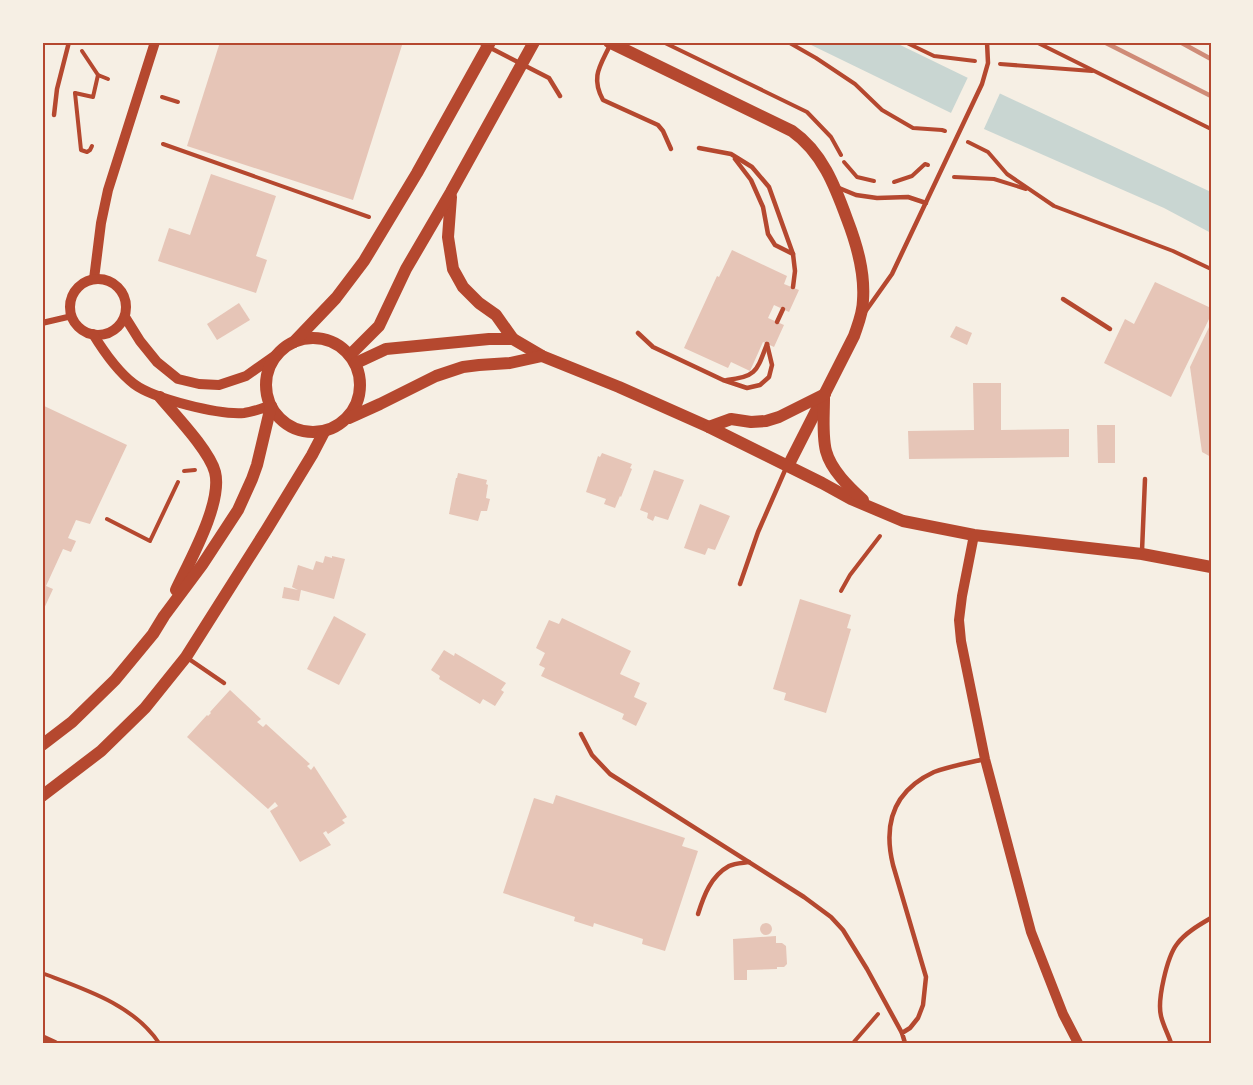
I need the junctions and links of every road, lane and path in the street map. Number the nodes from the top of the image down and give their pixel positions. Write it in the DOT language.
graph roads {
  1 [pos="69,42"];
  2 [pos="155,42"];
  3 [pos="479,42"];
  4 [pos="490,42"];
  5 [pos="534,42"];
  6 [pos="788,42"];
  7 [pos="987,42"];
  8 [pos="1036,42"];
  9 [pos="610,43"];
  10 [pos="75,47"];
  11 [pos="99,75"];
  12 [pos="108,79"];
  13 [pos="69,92"];
  14 [pos="75,93"];
  15 [pos="560,96"];
  16 [pos="162,97"];
  17 [pos="178,102"];
  18 [pos="54,115"];
  19 [pos="1211,129"];
  20 [pos="951,134"];
  21 [pos="960,139"];
  22 [pos="163,144"];
  23 [pos="92,146"];
  24 [pos="671,148"];
  25 [pos="699,148"];
  26 [pos="731,154"];
  27 [pos="952,177"];
  28 [pos="835,187"];
  29 [pos="1029,190"];
  30 [pos="451,192"];
  31 [pos="926,203"];
  32 [pos="369,217"];
  33 [pos="793,254"];
  34 [pos="1211,269"];
  35 [pos="94,279"];
  36 [pos="793,288"];
  37 [pos="1063,299"];
  38 [pos="783,309"];
  39 [pos="72,316"];
  40 [pos="125,317"];
  41 [pos="861,318"];
  42 [pos="777,322"];
  43 [pos="42,323"];
  44 [pos="1110,329"];
  45 [pos="638,333"];
  46 [pos="93,334"];
  47 [pos="513,339"];
  48 [pos="294,342"];
  49 [pos="280,352"];
  50 [pos="542,356"];
  51 [pos="353,359"];
  52 [pos="723,380"];
  53 [pos="825,394"];
  54 [pos="160,397"];
  55 [pos="271,406"];
  56 [pos="348,418"];
  57 [pos="710,427"];
  58 [pos="324,432"];
  59 [pos="788,466"];
  60 [pos="1144,479"];
  61 [pos="178,482"];
  62 [pos="870,508"];
  63 [pos="107,519"];
  64 [pos="974,535"];
  65 [pos="880,536"];
  66 [pos="1142,554"];
  67 [pos="1211,567"];
  68 [pos="740,584"];
  69 [pos="841,591"];
  70 [pos="164,616"];
  71 [pos="186,657"];
  72 [pos="224,683"];
  73 [pos="581,734"];
  74 [pos="42,745"];
  75 [pos="985,759"];
  76 [pos="42,796"];
  77 [pos="748,862"];
  78 [pos="698,914"];
  79 [pos="1211,918"];
  80 [pos="42,973"];
  81 [pos="902,1033"];
  82 [pos="42,1037"];
  83 [pos="55,1043"];
  84 [pos="159,1043"];
  85 [pos="905,1043"];
  86 [pos="1078,1043"];
  87 [pos="1171,1043"];
  1 -- 18 [label="lane"];
  2 -- 35 [label="street"];
  3 -- 15 [label="lane"];
  4 -- 48 [label="main road"];
  5 -- 30 [label="main road"];
  6 -- 20 [label="path"];
  7 -- 31 [label="lane"];
  8 -- 19 [label="path"];
  9 -- 24 [label="lane"];
  9 -- 28 [label="main road"];
  10 -- 11 [label="path"];
  11 -- 12 [label="path"];
  11 -- 14 [label="path"];
  13 -- 14 [label="path"];
  14 -- 23 [label="path"];
  16 -- 17 [label="path"];
  21 -- 29 [label="path"];
  22 -- 32 [label="path"];
  25 -- 26 [label="lane"];
  26 -- 33 [label="lane"];
  26 -- 33 [label="lane"];
  27 -- 29 [label="path"];
  28 -- 31 [label="lane"];
  28 -- 41 [label="main road"];
  29 -- 34 [label="path"];
  30 -- 47 [label="main road"];
  30 -- 51 [label="main road"];
  31 -- 41 [label="lane"];
  33 -- 36 [label="lane"];
  35 -- 39 [label="street"];
  35 -- 40 [label="street"];
  37 -- 44 [label="lane"];
  38 -- 42 [label="lane"];
  39 -- 43 [label="street"];
  39 -- 46 [label="street"];
  40 -- 46 [label="street"];
  40 -- 49 [label="street"];
  41 -- 53 [label="main road"];
  45 -- 52 [label="lane"];
  46 -- 54 [label="street"];
  47 -- 50 [label="main road"];
  47 -- 51 [label="main road"];
  48 -- 49 [label="main road"];
  48 -- 51 [label="main road"];
  49 -- 55 [label="main road"];
  50 -- 56 [label="main road"];
  50 -- 57 [label="main road"];
  51 -- 56 [label="main road"];
  52 -- 52 [label="lane"];
  53 -- 57 [label="main road"];
  53 -- 59 [label="main road"];
  53 -- 62 [label="main road"];
  54 -- 55 [label="street"];
  54 -- 70 [label="main road"];
  55 -- 58 [label="main road"];
  55 -- 70 [label="main road"];
  56 -- 58 [label="main road"];
  57 -- 59 [label="main road"];
  58 -- 71 [label="main road"];
  59 -- 62 [label="main road"];
  59 -- 68 [label="lane"];
  60 -- 66 [label="lane"];
  61 -- 63 [label="path"];
  62 -- 64 [label="main road"];
  64 -- 66 [label="main road"];
  64 -- 75 [label="street"];
  65 -- 69 [label="path"];
  66 -- 67 [label="main road"];
  70 -- 74 [label="main road"];
  71 -- 72 [label="lane"];
  71 -- 76 [label="main road"];
  73 -- 77 [label="lane"];
  75 -- 81 [label="lane"];
  75 -- 86 [label="street"];
  77 -- 78 [label="lane"];
  77 -- 81 [label="lane"];
  79 -- 87 [label="lane"];
  80 -- 84 [label="path"];
  81 -- 85 [label="lane"];
  82 -- 83 [label="street"];
}
